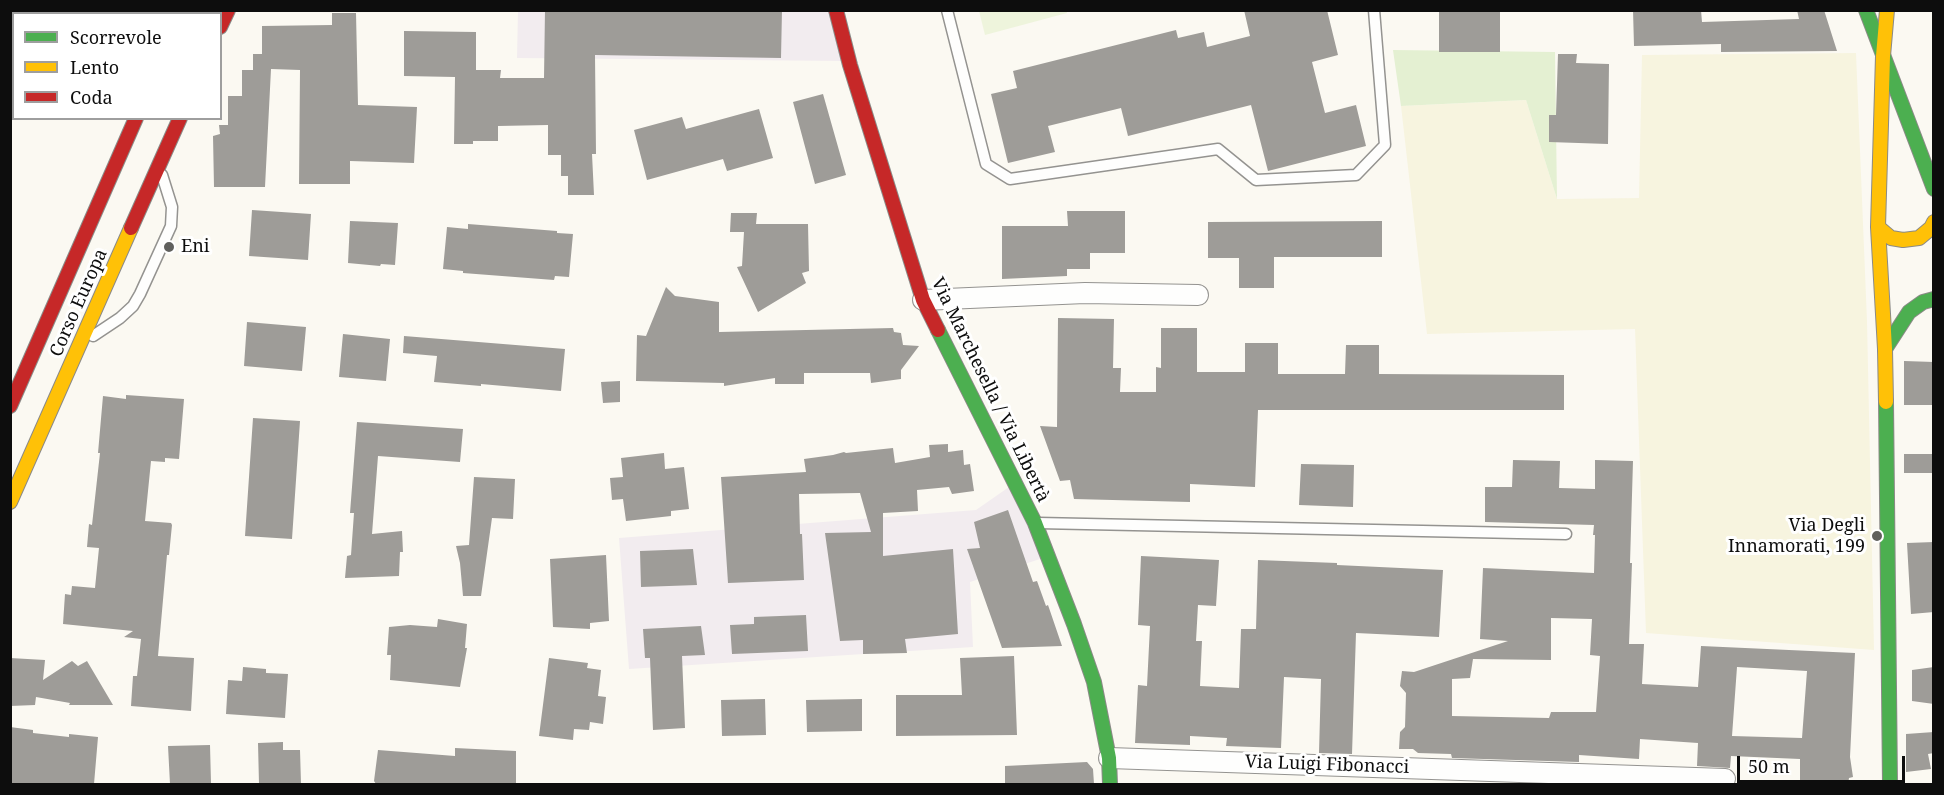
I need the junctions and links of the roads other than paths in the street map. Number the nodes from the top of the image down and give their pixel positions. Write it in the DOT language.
graph roads {
  1 [pos="836,10"];
  2 [pos="947,10"];
  3 [pos="1374,10"];
  4 [pos="1866,10"];
  5 [pos="1887,10"];
  6 [pos="1883,56"];
  7 [pos="135,120"];
  8 [pos="179,120"];
  9 [pos="159,166"];
  10 [pos="1934,189"];
  11 [pos="1934,222"];
  12 [pos="1878,227"];
  13 [pos="1198,295"];
  14 [pos="1934,299"];
  15 [pos="923,300"];
  16 [pos="80,345"];
  17 [pos="1885,349"];
  18 [pos="19,366"];
  19 [pos="10,406"];
  20 [pos="10,502"];
  21 [pos="1035,523"];
  22 [pos="1566,534"];
  23 [pos="1109,758"];
  24 [pos="1528,778"];
  25 [pos="1725,779"];
  26 [pos="1110,784"];
  27 [pos="1890,784"];
  1 -- 15 [label="main road, Via Marchesella / Via Libertà"];
  2 -- 3 [label="lane"];
  4 -- 6 [label="main road"];
  5 -- 6 [label="main road"];
  6 -- 10 [label="main road"];
  6 -- 12 [label="main road"];
  7 -- 18 [label="main road, Corso Europa"];
  8 -- 9 [label="main road, Corso Europa"];
  9 -- 16 [label="main road, Corso Europa"];
  9 -- 16 [label="lane"];
  11 -- 12 [label="main road"];
  12 -- 17 [label="main road"];
  13 -- 15 [label="street"];
  14 -- 17 [label="main road"];
  15 -- 21 [label="main road, Via Marchesella / Via Libertà"];
  16 -- 20 [label="main road, Corso Europa"];
  17 -- 27 [label="main road"];
  18 -- 19 [label="main road, Corso Europa"];
  21 -- 22 [label="lane"];
  21 -- 23 [label="main road, Via Marchesella / Via Libertà"];
  23 -- 24 [label="street, Via Luigi Fibonacci"];
  23 -- 26 [label="main road, Via Marchesella / Via Libertà"];
  24 -- 25 [label="street, Via Luigi Fibonacci"];
}
